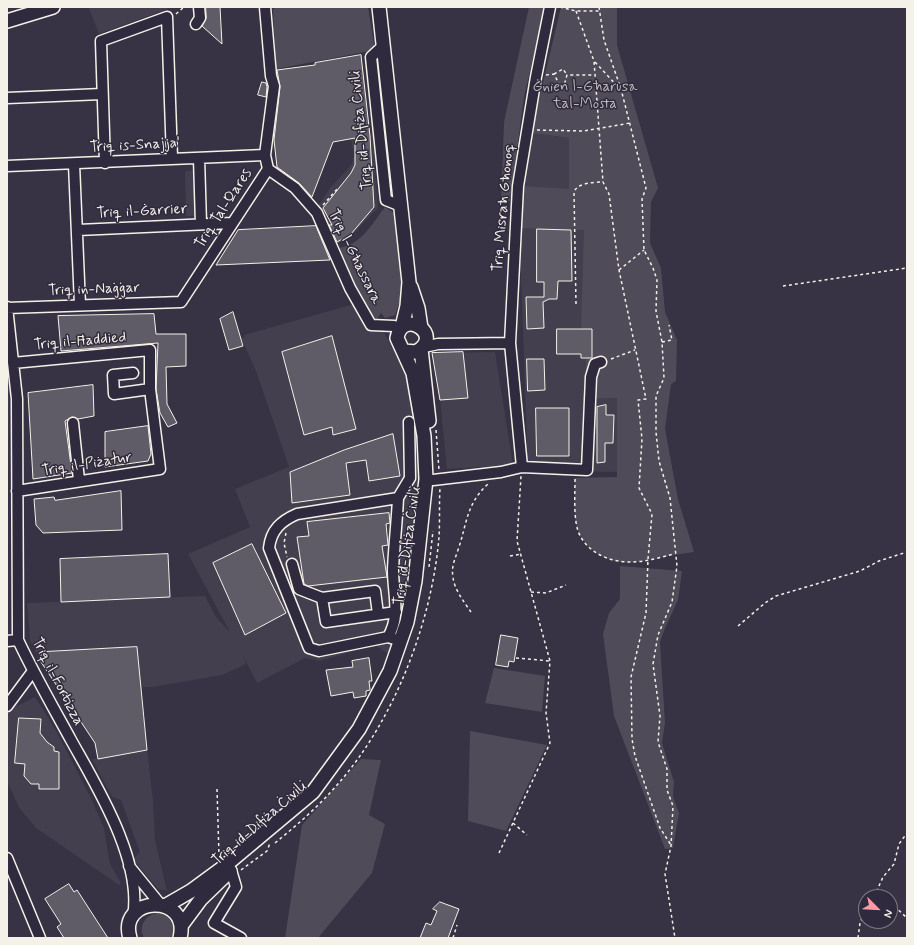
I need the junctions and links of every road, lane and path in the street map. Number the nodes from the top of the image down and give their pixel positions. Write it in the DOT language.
graph roads {
  1 [pos="54,7"];
  2 [pos="199,7"];
  3 [pos="265,7"];
  4 [pos="379,7"];
  5 [pos="550,7"];
  6 [pos="559,7"];
  7 [pos="599,7"];
  8 [pos="599,11"];
  9 [pos="576,12"];
  10 [pos="7,21"];
  11 [pos="196,24"];
  12 [pos="594,61"];
  13 [pos="554,74"];
  14 [pos="567,75"];
  15 [pos="595,75"];
  16 [pos="536,77"];
  17 [pos="621,89"];
  18 [pos="102,94"];
  19 [pos="7,98"];
  20 [pos="630,123"];
  21 [pos="600,127"];
  22 [pos="526,130"];
  23 [pos="265,155"];
  24 [pos="172,158"];
  25 [pos="199,158"];
  26 [pos="105,163"];
  27 [pos="74,164"];
  28 [pos="7,166"];
  29 [pos="268,169"];
  30 [pos="603,182"];
  31 [pos="339,187"];
  32 [pos="317,213"];
  33 [pos="232,223"];
  34 [pos="201,224"];
  35 [pos="78,230"];
  36 [pos="644,250"];
  37 [pos="907,268"];
  38 [pos="619,270"];
  39 [pos="409,282"];
  40 [pos="783,286"];
  41 [pos="181,302"];
  42 [pos="576,304"];
  43 [pos="80,305"];
  44 [pos="7,307"];
  45 [pos="669,325"];
  46 [pos="423,330"];
  47 [pos="400,331"];
  48 [pos="662,342"];
  49 [pos="510,343"];
  50 [pos="438,344"];
  51 [pos="422,348"];
  52 [pos="636,350"];
  53 [pos="404,351"];
  54 [pos="601,362"];
  55 [pos="13,363"];
  56 [pos="132,373"];
  57 [pos="150,389"];
  58 [pos="409,422"];
  59 [pos="73,423"];
  60 [pos="433,426"];
  61 [pos="424,436"];
  62 [pos="410,440"];
  63 [pos="522,466"];
  64 [pos="500,468"];
  65 [pos="576,469"];
  66 [pos="410,478"];
  67 [pos="432,479"];
  68 [pos="79,480"];
  69 [pos="17,491"];
  70 [pos="398,498"];
  71 [pos="433,524"];
  72 [pos="286,532"];
  73 [pos="907,552"];
  74 [pos="521,554"];
  75 [pos="675,554"];
  76 [pos="510,556"];
  77 [pos="648,559"];
  78 [pos="290,563"];
  79 [pos="428,568"];
  80 [pos="566,585"];
  81 [pos="531,592"];
  82 [pos="322,598"];
  83 [pos="396,612"];
  84 [pos="471,612"];
  85 [pos="378,614"];
  86 [pos="738,626"];
  87 [pos="394,639"];
  88 [pos="18,640"];
  89 [pos="7,641"];
  90 [pos="516,658"];
  91 [pos="550,661"];
  92 [pos="33,671"];
  93 [pos="7,706"];
  94 [pos="217,789"];
  95 [pos="320,799"];
  96 [pos="314,804"];
  97 [pos="513,823"];
  98 [pos="907,833"];
  99 [pos="528,835"];
  100 [pos="272,840"];
  101 [pos="671,846"];
  102 [pos="499,853"];
  103 [pos="7,858"];
  104 [pos="129,866"];
  105 [pos="228,871"];
  106 [pos="878,889"];
  107 [pos="162,905"];
  108 [pos="898,910"];
  109 [pos="132,917"];
  110 [pos="907,918"];
  111 [pos="456,925"];
  112 [pos="180,932"];
  113 [pos="129,937"];
  114 [pos="40,938"];
  115 [pos="241,938"];
  116 [pos="453,938"];
  117 [pos="676,938"];
  1 -- 10 [label="main road"];
  2 -- 11 [label="street"];
  3 -- 23 [label="street, Triq Tal-Qares"];
  4 -- 39 [label="main road, Triq id-Difiża Ċivili"];
  5 -- 16 [label="street, Triq Misraħ Għonoq"];
  6 -- 9 [label="path"];
  7 -- 8 [label="path"];
  8 -- 9 [label="path"];
  8 -- 17 [label="path"];
  9 -- 12 [label="path"];
  12 -- 15 [label="path"];
  12 -- 17 [label="path"];
  13 -- 14 [label="path"];
  13 -- 14 [label="path"];
  13 -- 16 [label="path"];
  14 -- 15 [label="path"];
  15 -- 21 [label="path"];
  16 -- 22 [label="street, Triq Misraħ Għonoq"];
  17 -- 20 [label="path"];
  18 -- 19 [label="street"];
  18 -- 24 [label="street"];
  18 -- 26 [label="street"];
  20 -- 21 [label="path"];
  20 -- 36 [label="path"];
  21 -- 22 [label="path"];
  21 -- 30 [label="path"];
  22 -- 49 [label="street, Triq Misraħ Għonoq"];
  23 -- 25 [label="street, Triq is-Snajja'"];
  23 -- 29 [label="street, Triq Tal-Qares"];
  24 -- 25 [label="street, Triq is-Snajja'"];
  24 -- 26 [label="street, Triq is-Snajja'"];
  25 -- 34 [label="street"];
  26 -- 27 [label="street, Triq is-Snajja'"];
  27 -- 28 [label="street, Triq is-Snajja'"];
  27 -- 35 [label="street"];
  29 -- 32 [label="street, Triq l-Għassara"];
  29 -- 33 [label="street, Triq Tal-Qares"];
  30 -- 38 [label="path"];
  30 -- 42 [label="path"];
  31 -- 32 [label="path"];
  32 -- 47 [label="street, Triq l-Għassara"];
  33 -- 34 [label="street, Triq il-Ġarrier"];
  33 -- 41 [label="street, Triq Tal-Qares"];
  34 -- 35 [label="street, Triq il-Ġarrier"];
  35 -- 43 [label="street"];
  36 -- 38 [label="path"];
  36 -- 48 [label="path"];
  37 -- 40 [label="path"];
  38 -- 52 [label="path"];
  39 -- 46 [label="main road, Triq id-Difiża Ċivili"];
  39 -- 47 [label="main road, Triq id-Difiża Ċivili"];
  41 -- 43 [label="street, Triq in-Naġġar"];
  43 -- 44 [label="street, Triq in-Naġġar"];
  44 -- 55 [label="street, Triq il-Fortizza"];
  45 -- 48 [label="path"];
  46 -- 47 [label="main road"];
  46 -- 50 [label="street"];
  46 -- 51 [label="main road, Triq id-Difiża Ċivili"];
  47 -- 53 [label="main road, Triq id-Difiża Ċivili"];
  48 -- 75 [label="path"];
  49 -- 50 [label="street"];
  49 -- 63 [label="street, Triq Misraħ Għonoq"];
  50 -- 51 [label="street"];
  51 -- 53 [label="main road"];
  51 -- 67 [label="main road, Triq id-Difiża Ċivili"];
  52 -- 54 [label="path"];
  52 -- 77 [label="path"];
  53 -- 61 [label="main road, Triq id-Difiża Ċivili"];
  54 -- 65 [label="street"];
  55 -- 57 [label="street, Triq il-Ħaddied"];
  55 -- 69 [label="street, Triq il-Fortizza"];
  56 -- 57 [label="street"];
  57 -- 68 [label="street, Triq il-Piżatur"];
  58 -- 62 [label="street"];
  59 -- 68 [label="street"];
  60 -- 67 [label="path"];
  61 -- 62 [label="street"];
  61 -- 67 [label="main road, Triq id-Difiża Ċivili"];
  62 -- 66 [label="street"];
  63 -- 64 [label="street"];
  63 -- 65 [label="street"];
  63 -- 74 [label="path"];
  64 -- 67 [label="street"];
  64 -- 84 [label="path"];
  65 -- 77 [label="path"];
  66 -- 67 [label="street"];
  66 -- 70 [label="street"];
  67 -- 87 [label="main road, Triq id-Difiża Ċivili"];
  67 -- 105 [label="main road, Triq id-Difiża Ċivili"];
  68 -- 69 [label="street, Triq il-Piżatur"];
  69 -- 88 [label="street, Triq il-Fortizza"];
  70 -- 83 [label="street"];
  70 -- 87 [label="street"];
  71 -- 79 [label="path"];
  72 -- 78 [label="path"];
  73 -- 86 [label="path"];
  74 -- 76 [label="path"];
  74 -- 81 [label="path"];
  75 -- 77 [label="path"];
  75 -- 101 [label="path"];
  77 -- 101 [label="path"];
  78 -- 82 [label="street"];
  80 -- 81 [label="path"];
  81 -- 91 [label="path"];
  82 -- 85 [label="street"];
  82 -- 85 [label="street"];
  83 -- 85 [label="street"];
  83 -- 87 [label="street"];
  87 -- 105 [label="main road, Triq id-Difiża Ċivili"];
  88 -- 89 [label="street"];
  88 -- 92 [label="street, Triq il-Fortizza"];
  90 -- 91 [label="path"];
  91 -- 97 [label="path"];
  92 -- 93 [label="street"];
  92 -- 104 [label="street, Triq il-Fortizza"];
  94 -- 105 [label="path"];
  95 -- 96 [label="path"];
  97 -- 99 [label="path"];
  97 -- 102 [label="path"];
  98 -- 106 [label="path"];
  100 -- 105 [label="path"];
  101 -- 117 [label="path"];
  103 -- 114 [label="street"];
  104 -- 107 [label="street, Triq il-Fortizza"];
  104 -- 109 [label="street, Triq il-Fortizza"];
  105 -- 107 [label="main road, Triq id-Difiża Ċivili"];
  105 -- 112 [label="main road, Triq id-Difiża Ċivili"];
  105 -- 115 [label="street"];
  107 -- 109 [label="main road, Triq id-Difiża Ċivili"];
  107 -- 112 [label="main road, Triq id-Difiża Ċivili"];
  108 -- 110 [label="path"];
  109 -- 113 [label="main road"];
  111 -- 116 [label="path"];
}
